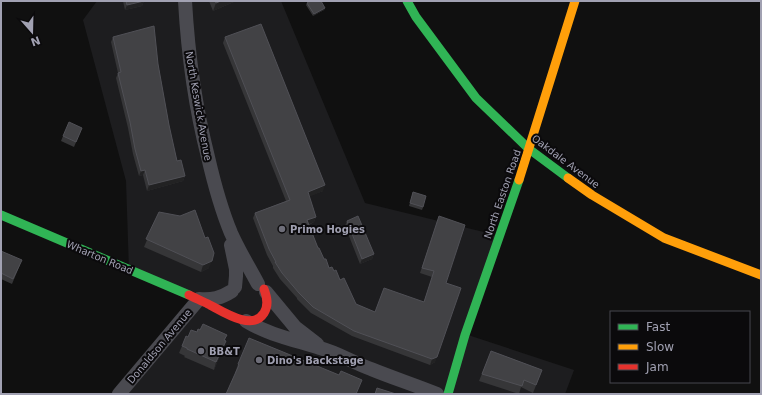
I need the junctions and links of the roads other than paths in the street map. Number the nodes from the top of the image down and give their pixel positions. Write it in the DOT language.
graph roads {
  1 [pos="185,1"];
  2 [pos="407,1"];
  3 [pos="575,1"];
  4 [pos="529,149"];
  5 [pos="223,209"];
  6 [pos="1,215"];
  7 [pos="761,275"];
  8 [pos="262,288"];
  9 [pos="233,289"];
  10 [pos="199,299"];
  11 [pos="243,320"];
  12 [pos="322,348"];
  13 [pos="119,394"];
  14 [pos="437,394"];
  15 [pos="448,394"];
  1 -- 5 [label="street, North Keswick Avenue"];
  2 -- 4 [label="street, Oakdale Avenue"];
  3 -- 4 [label="street, North Easton Road"];
  4 -- 7 [label="street, Oakdale Avenue"];
  4 -- 15 [label="street, North Easton Road"];
  5 -- 8 [label="street, North Keswick Avenue"];
  5 -- 9 [label="street, North Keswick Avenue"];
  6 -- 10 [label="street, Wharton Road"];
  8 -- 9 [label="street, Wharton Road"];
  8 -- 11 [label="street"];
  8 -- 12 [label="street, North Keswick Avenue"];
  9 -- 10 [label="street, Wharton Road"];
  9 -- 11 [label="street, North Keswick Avenue"];
  10 -- 11 [label="street, Wharton Road"];
  10 -- 13 [label="street, Donaldson Avenue"];
  11 -- 12 [label="street, North Keswick Avenue"];
  12 -- 14 [label="street, North Keswick Avenue"];
}
